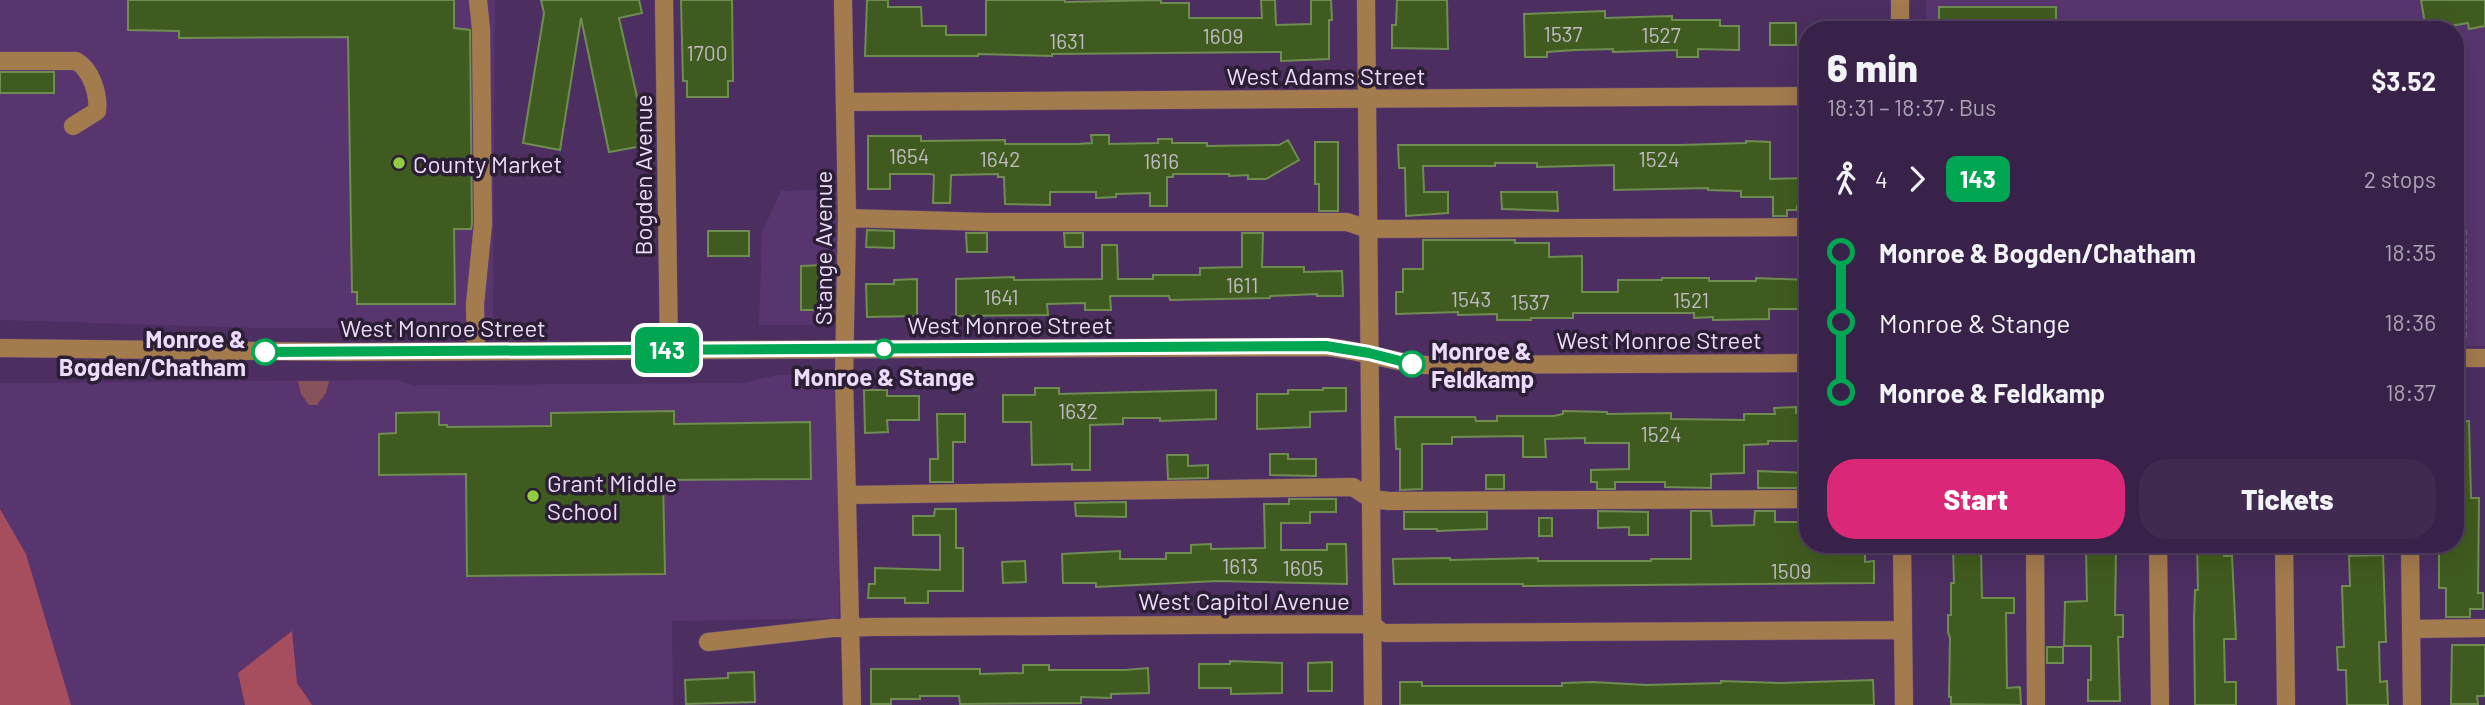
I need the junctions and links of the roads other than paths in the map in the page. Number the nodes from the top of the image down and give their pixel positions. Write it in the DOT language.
graph roads {
  1 [pos="478,0"];
  2 [pos="664,0"];
  3 [pos="843,0"];
  4 [pos="1366,0"];
  5 [pos="1900,0"];
  6 [pos="1900,21"];
  7 [pos="0,61"];
  8 [pos="1799,96"];
  9 [pos="1367,99"];
  10 [pos="845,102"];
  11 [pos="73,126"];
  12 [pos="847,218"];
  13 [pos="1799,227"];
  14 [pos="1368,229"];
  15 [pos="0,348"];
  16 [pos="669,350"];
  17 [pos="846,350"];
  18 [pos="476,351"];
  19 [pos="1369,353"];
  20 [pos="2464,358"];
  21 [pos="2485,358"];
  22 [pos="1799,363"];
  23 [pos="849,495"];
  24 [pos="1371,499"];
  25 [pos="1799,499"];
  26 [pos="1902,553"];
  27 [pos="2035,553"];
  28 [pos="2158,553"];
  29 [pos="2284,553"];
  30 [pos="2410,553"];
  31 [pos="1372,624"];
  32 [pos="850,628"];
  33 [pos="2485,628"];
  34 [pos="2411,629"];
  35 [pos="1903,630"];
  36 [pos="708,642"];
  37 [pos="852,705"];
  38 [pos="1373,705"];
  39 [pos="1904,705"];
  40 [pos="2036,705"];
  41 [pos="2160,705"];
  42 [pos="2286,705"];
  43 [pos="2412,705"];
  1 -- 18 [label="street"];
  2 -- 16 [label="street, Bogden Avenue"];
  3 -- 10 [label="street, Stange Avenue"];
  4 -- 9 [label="street"];
  5 -- 6 [label="street"];
  7 -- 11 [label="street"];
  8 -- 9 [label="street, West Adams Street"];
  9 -- 10 [label="street, West Adams Street"];
  9 -- 14 [label="street"];
  10 -- 12 [label="street, Stange Avenue"];
  12 -- 14 [label="street"];
  12 -- 17 [label="street, Stange Avenue"];
  13 -- 14 [label="street"];
  14 -- 19 [label="street"];
  15 -- 18 [label="street, West Monroe Street"];
  16 -- 17 [label="street, West Monroe Street"];
  16 -- 18 [label="street, West Monroe Street"];
  17 -- 19 [label="street, West Monroe Street"];
  17 -- 23 [label="street, Stange Avenue"];
  19 -- 22 [label="street, West Monroe Street"];
  19 -- 24 [label="street"];
  20 -- 21 [label="street"];
  23 -- 24 [label="street"];
  23 -- 32 [label="street, Stange Avenue"];
  24 -- 25 [label="street"];
  24 -- 31 [label="street"];
  26 -- 35 [label="street"];
  27 -- 40 [label="street"];
  28 -- 41 [label="street"];
  29 -- 42 [label="street"];
  30 -- 34 [label="street"];
  31 -- 32 [label="street, West Capitol Avenue"];
  31 -- 35 [label="street, West Capitol Avenue"];
  31 -- 38 [label="street"];
  32 -- 36 [label="street, West Capitol Avenue"];
  32 -- 37 [label="street, Stange Avenue"];
  33 -- 34 [label="street"];
  34 -- 43 [label="street"];
  35 -- 39 [label="street"];
}
